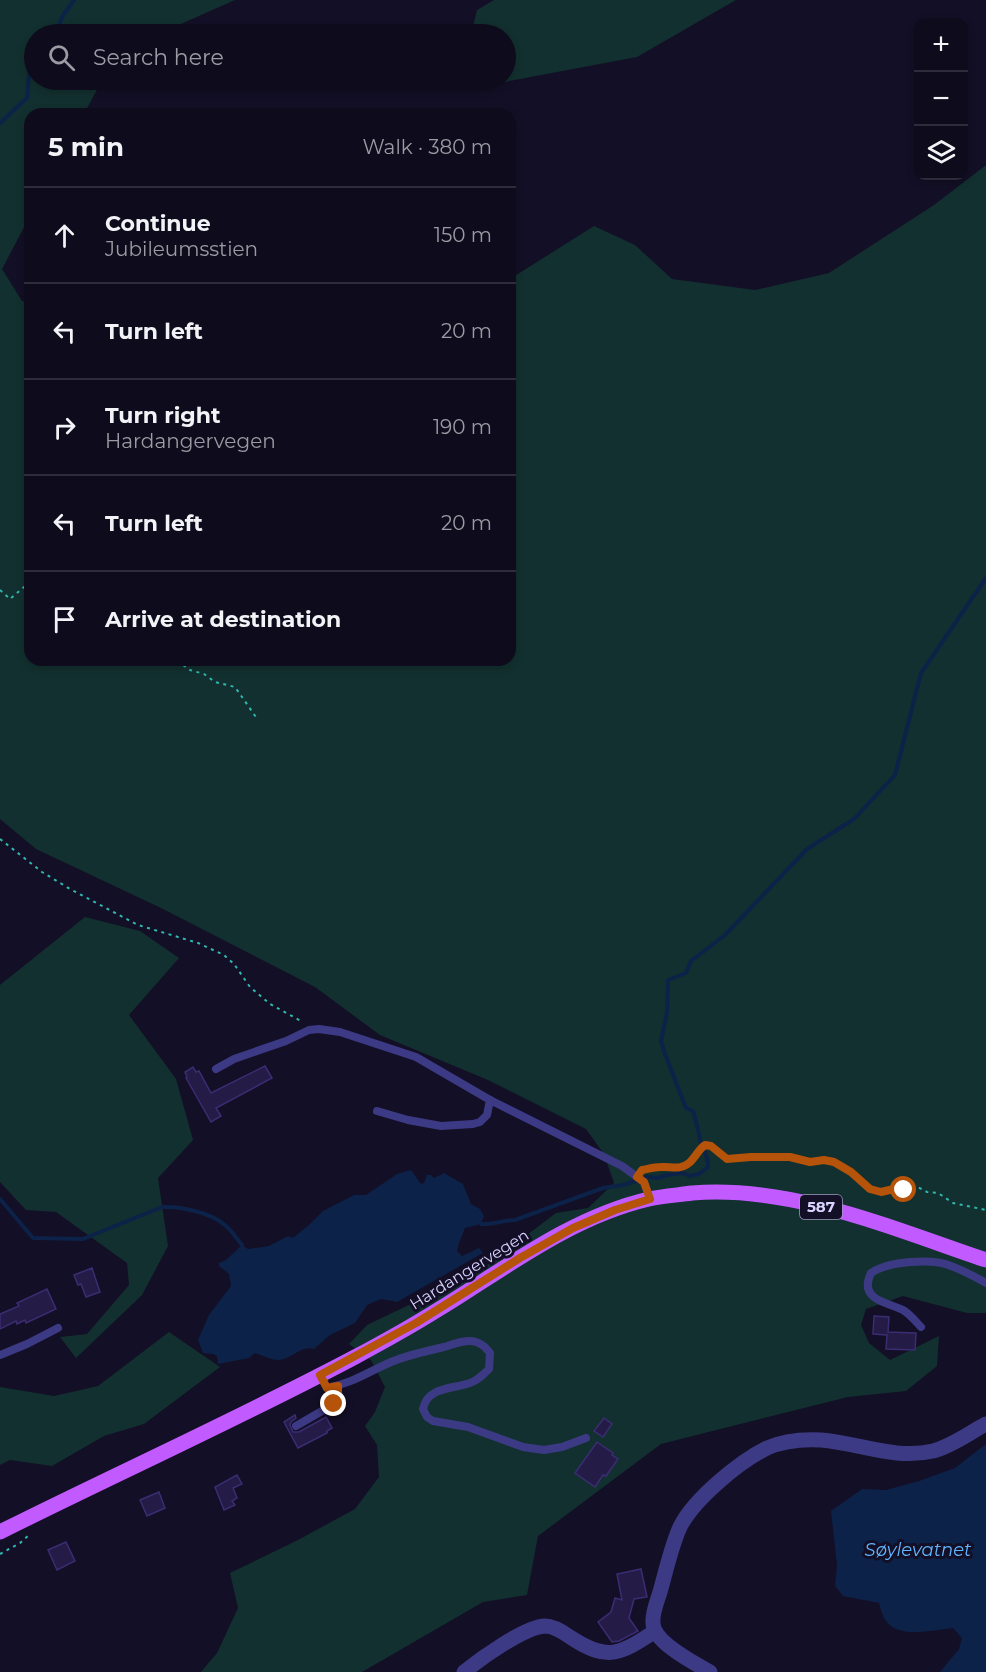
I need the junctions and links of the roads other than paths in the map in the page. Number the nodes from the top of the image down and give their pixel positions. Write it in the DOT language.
graph roads {
  1 [pos="216,1069"];
  2 [pos="490,1100"];
  3 [pos="377,1111"];
  4 [pos="650,1199"];
  5 [pos="986,1260"];
  6 [pos="986,1283"];
  7 [pos="921,1327"];
  8 [pos="58,1328"];
  9 [pos="0,1355"];
  10 [pos="320,1375"];
  11 [pos="338,1386"];
  12 [pos="986,1424"];
  13 [pos="296,1426"];
  14 [pos="586,1438"];
  15 [pos="0,1532"];
  16 [pos="654,1632"];
  17 [pos="464,1672"];
  18 [pos="710,1672"];
  1 -- 2 [label="lane"];
  2 -- 3 [label="lane"];
  2 -- 4 [label="lane"];
  4 -- 5 [label="main road, Hardangervegen / 587"];
  4 -- 10 [label="main road, Hardangervegen / 587"];
  6 -- 7 [label="lane"];
  8 -- 9 [label="lane"];
  10 -- 11 [label="lane"];
  10 -- 15 [label="main road, Hardangervegen / 587"];
  11 -- 13 [label="lane"];
  11 -- 14 [label="lane"];
  12 -- 16 [label="street"];
  16 -- 17 [label="street"];
  16 -- 18 [label="street"];
}
